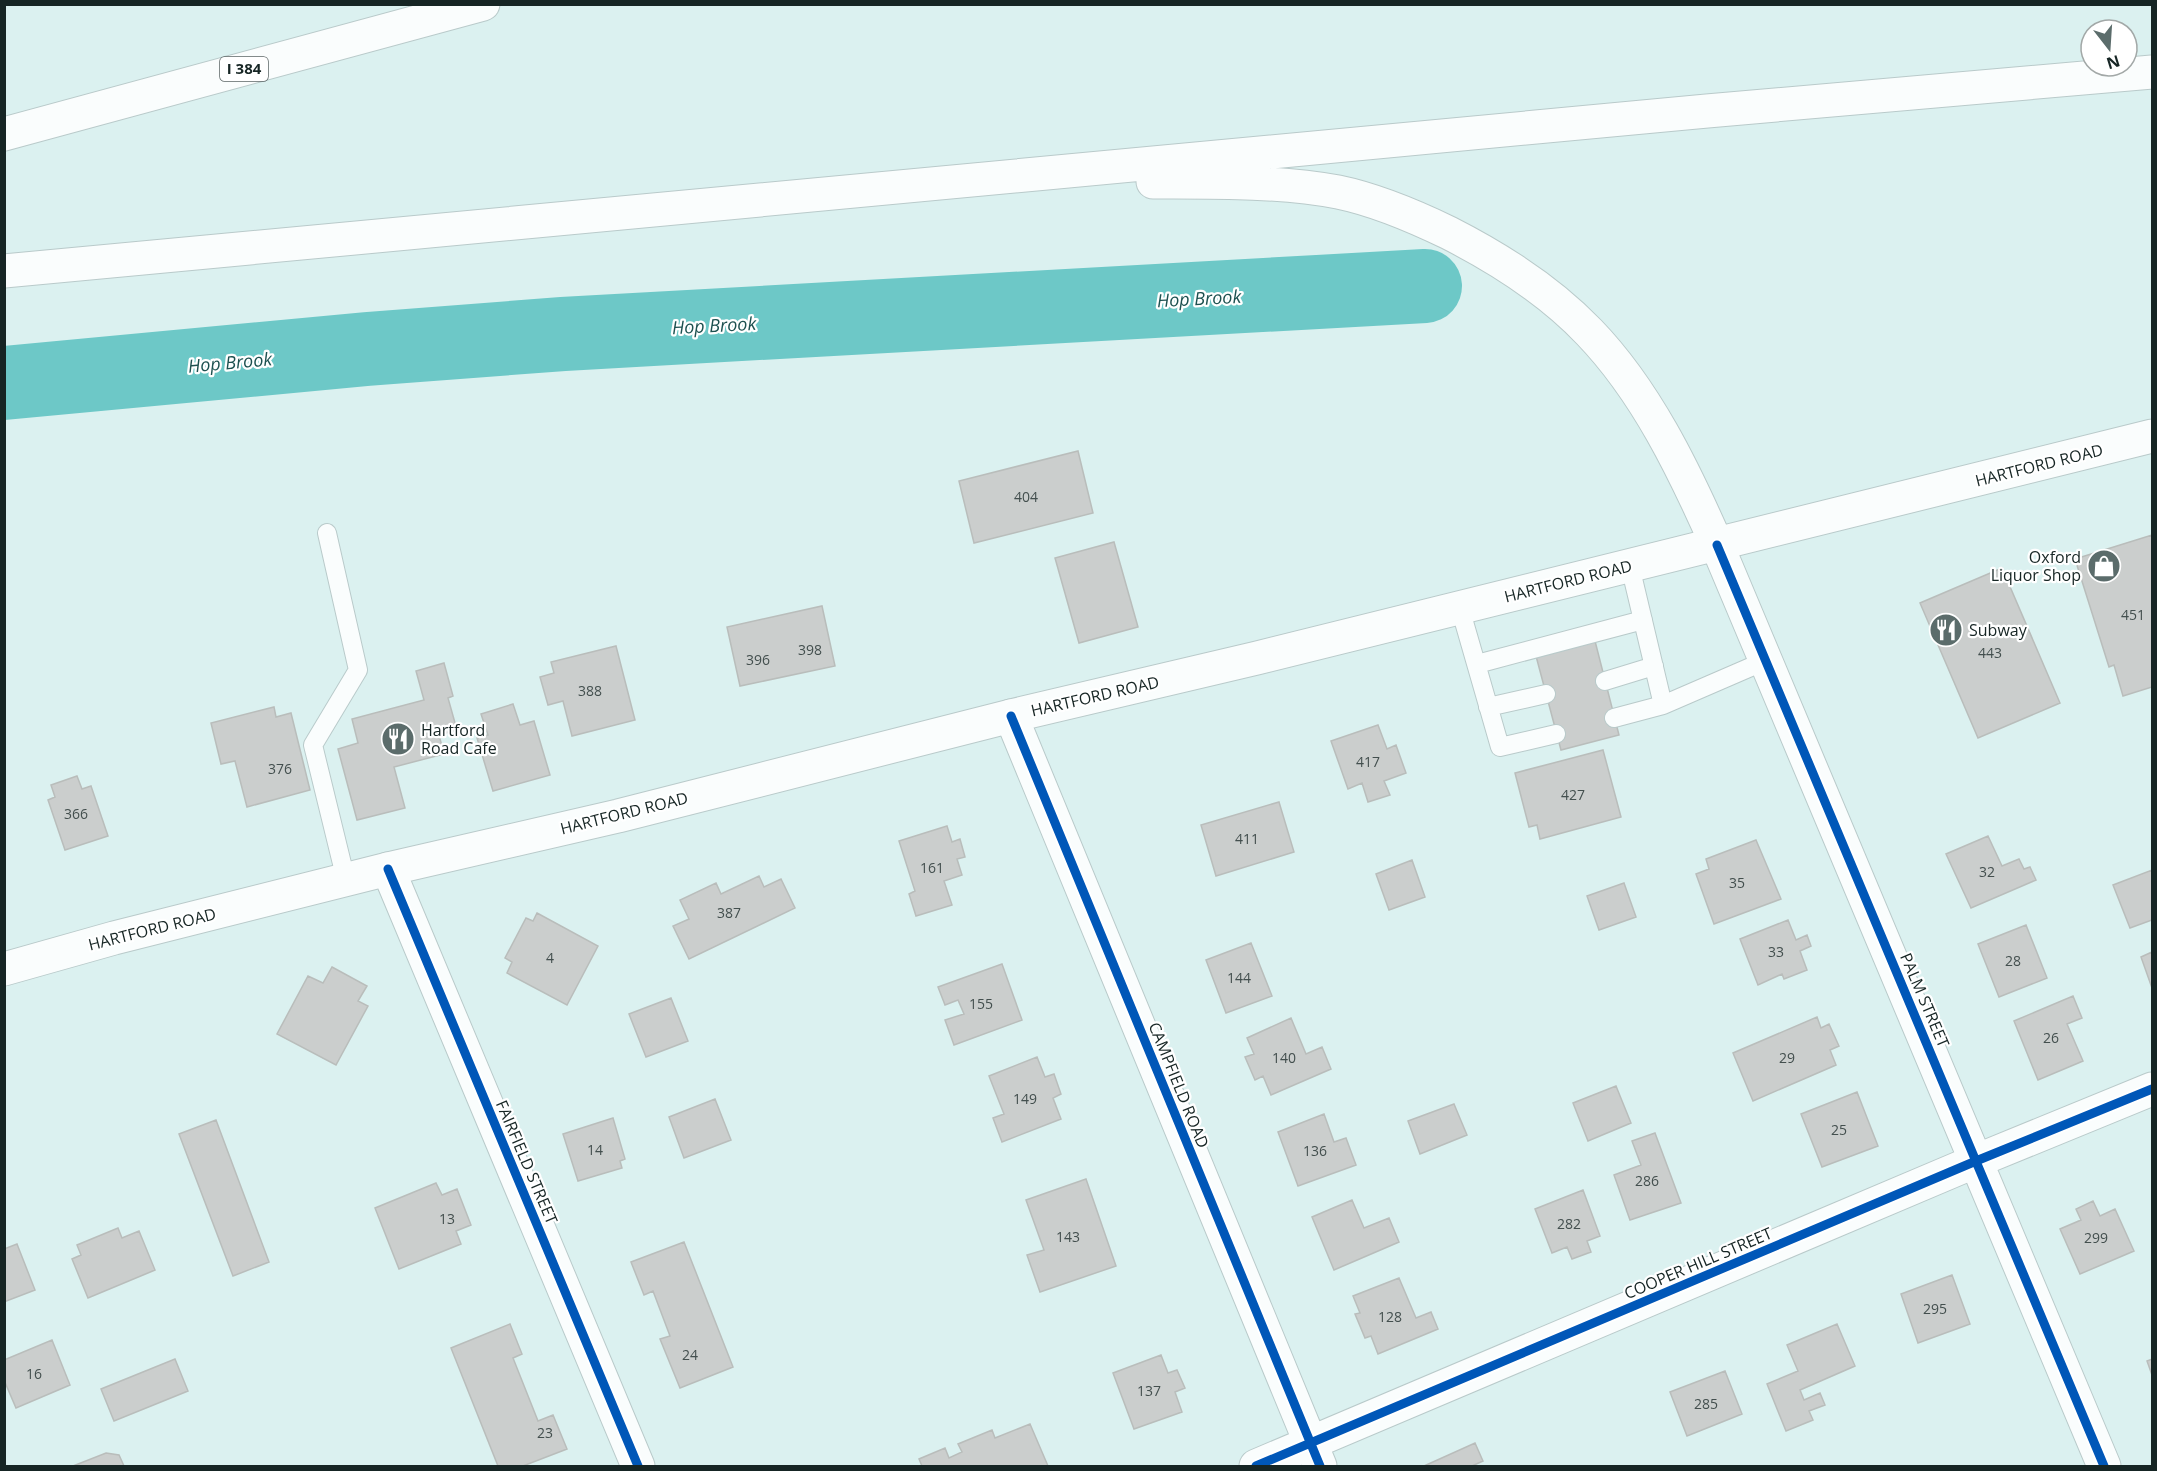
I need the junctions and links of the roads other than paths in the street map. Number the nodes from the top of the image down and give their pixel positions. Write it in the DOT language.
graph roads {
  1 [pos="483,4"];
  2 [pos="2152,72"];
  3 [pos="4,134"];
  4 [pos="977,180"];
  5 [pos="4,271"];
  6 [pos="2152,436"];
  7 [pos="327,533"];
  8 [pos="1718,544"];
  9 [pos="1630,566"];
  10 [pos="1460,608"];
  11 [pos="1642,620"];
  12 [pos="1767,660"];
  13 [pos="1477,664"];
  14 [pos="1654,666"];
  15 [pos="1605,681"];
  16 [pos="1546,694"];
  17 [pos="1664,705"];
  18 [pos="1488,707"];
  19 [pos="1011,716"];
  20 [pos="1614,718"];
  21 [pos="1556,734"];
  22 [pos="388,869"];
  23 [pos="346,880"];
  24 [pos="4,969"];
  25 [pos="2152,1089"];
  26 [pos="1976,1161"];
  27 [pos="1315,1455"];
  28 [pos="638,1467"];
  29 [pos="1256,1467"];
  30 [pos="2104,1467"];
  1 -- 3 [label="main road, I 384"];
  2 -- 4 [label="main road"];
  4 -- 5 [label="main road"];
  4 -- 8 [label="main road, PALM STREET"];
  6 -- 8 [label="main road, HARTFORD ROAD"];
  7 -- 23 [label="lane"];
  8 -- 9 [label="main road, HARTFORD ROAD"];
  8 -- 12 [label="main road, PALM STREET"];
  9 -- 10 [label="main road, HARTFORD ROAD"];
  9 -- 11 [label="lane"];
  10 -- 13 [label="lane"];
  10 -- 19 [label="main road, HARTFORD ROAD"];
  11 -- 13 [label="lane"];
  11 -- 14 [label="lane"];
  12 -- 17 [label="lane"];
  12 -- 26 [label="main road, PALM STREET"];
  13 -- 18 [label="lane"];
  14 -- 15 [label="lane"];
  14 -- 17 [label="lane"];
  16 -- 18 [label="lane"];
  17 -- 20 [label="lane"];
  18 -- 21 [label="lane"];
  19 -- 22 [label="main road, HARTFORD ROAD"];
  19 -- 27 [label="main road, CAMPFIELD ROAD"];
  22 -- 23 [label="main road, HARTFORD ROAD"];
  22 -- 28 [label="main road, FAIRFIELD STREET"];
  23 -- 24 [label="main road, HARTFORD ROAD"];
  25 -- 26 [label="main road, COOPER HILL STREET"];
  26 -- 27 [label="main road, COOPER HILL STREET"];
  26 -- 30 [label="main road, PALM STREET"];
  27 -- 29 [label="main road, COOPER HILL STREET"];
}
